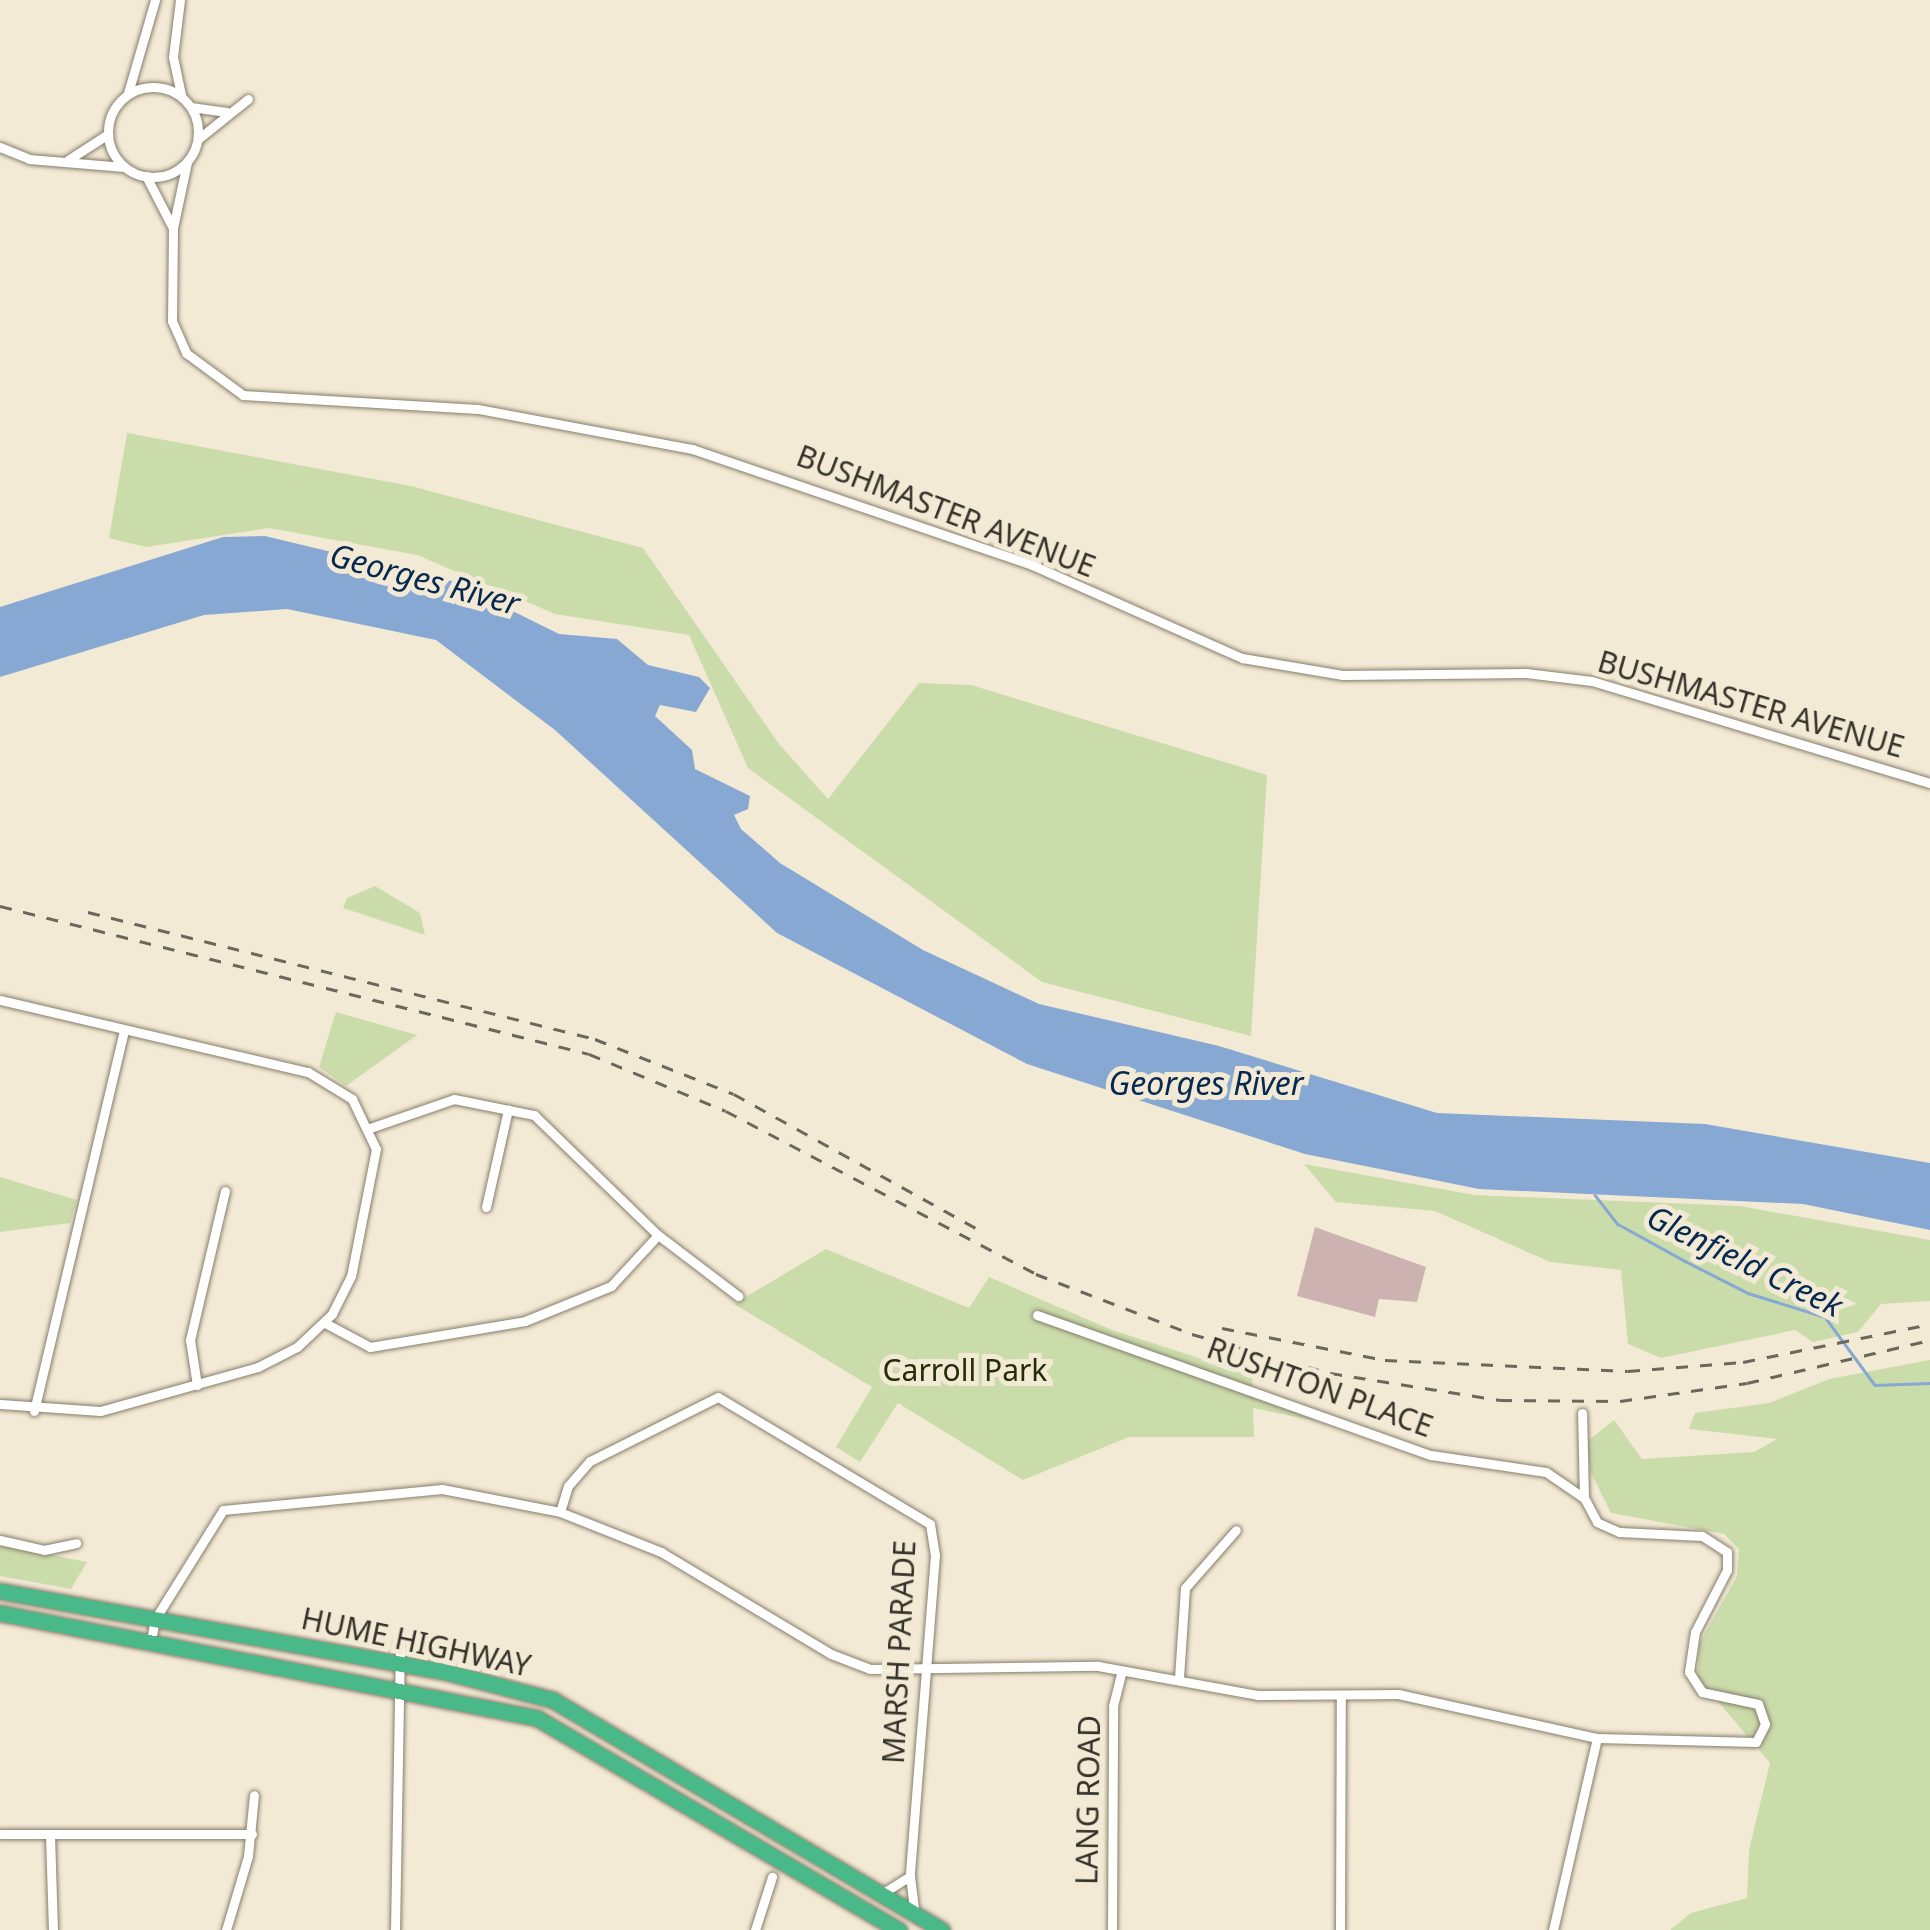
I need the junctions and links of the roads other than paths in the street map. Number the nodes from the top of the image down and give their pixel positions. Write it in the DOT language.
graph roads {
  1 [pos="155,0"];
  2 [pos="180,0"];
  3 [pos="126,96"];
  4 [pos="181,96"];
  5 [pos="248,100"];
  6 [pos="191,107"];
  7 [pos="230,112"];
  8 [pos="108,134"];
  9 [pos="197,141"];
  10 [pos="0,147"];
  11 [pos="65,161"];
  12 [pos="187,162"];
  13 [pos="126,167"];
  14 [pos="146,176"];
  15 [pos="173,228"];
  16 [pos="1930,783"];
  17 [pos="0,1000"];
  18 [pos="124,1031"];
  19 [pos="508,1108"];
  20 [pos="370,1128"];
  21 [pos="225,1191"];
  22 [pos="486,1207"];
  23 [pos="658,1235"];
  24 [pos="738,1296"];
  25 [pos="1037,1315"];
  26 [pos="325,1323"];
  27 [pos="197,1385"];
  28 [pos="0,1404"];
  29 [pos="34,1411"];
  30 [pos="1582,1413"];
  31 [pos="1584,1498"];
  32 [pos="560,1512"];
  33 [pos="1236,1530"];
  34 [pos="0,1540"];
  35 [pos="76,1543"];
  36 [pos="0,1591"];
  37 [pos="0,1613"];
  38 [pos="155,1619"];
  39 [pos="151,1641"];
  40 [pos="400,1643"];
  41 [pos="396,1662"];
  42 [pos="926,1668"];
  43 [pos="1122,1671"];
  44 [pos="1178,1678"];
  45 [pos="394,1685"];
  46 [pos="1340,1695"];
  47 [pos="1597,1738"];
  48 [pos="254,1795"];
  49 [pos="0,1834"];
  50 [pos="252,1834"];
  51 [pos="50,1835"];
  52 [pos="910,1876"];
  53 [pos="772,1877"];
  54 [pos="882,1893"];
  55 [pos="915,1914"];
  56 [pos="53,1930"];
  57 [pos="226,1930"];
  58 [pos="395,1930"];
  59 [pos="755,1930"];
  60 [pos="898,1930"];
  61 [pos="942,1930"];
  62 [pos="1112,1930"];
  63 [pos="1340,1930"];
  64 [pos="1553,1930"];
  1 -- 3 [label="street"];
  2 -- 4 [label="street"];
  3 -- 4 [label="street"];
  3 -- 8 [label="street"];
  4 -- 6 [label="street"];
  5 -- 7 [label="street"];
  6 -- 7 [label="street"];
  6 -- 9 [label="street"];
  7 -- 9 [label="street"];
  8 -- 11 [label="street"];
  8 -- 13 [label="street"];
  9 -- 12 [label="street"];
  10 -- 11 [label="street"];
  11 -- 13 [label="street"];
  12 -- 14 [label="street"];
  12 -- 15 [label="street, BUSHMASTER AVENUE"];
  13 -- 14 [label="street"];
  14 -- 15 [label="street"];
  15 -- 16 [label="street, BUSHMASTER AVENUE"];
  17 -- 18 [label="street"];
  18 -- 20 [label="street"];
  18 -- 29 [label="street"];
  19 -- 20 [label="street"];
  19 -- 22 [label="street"];
  19 -- 23 [label="street"];
  20 -- 26 [label="street"];
  21 -- 27 [label="street"];
  23 -- 24 [label="street"];
  23 -- 26 [label="street"];
  25 -- 31 [label="street, RUSHTON PLACE"];
  26 -- 27 [label="street"];
  27 -- 29 [label="street"];
  28 -- 29 [label="street"];
  30 -- 31 [label="street"];
  31 -- 47 [label="street, RUSHTON PLACE"];
  32 -- 38 [label="street"];
  32 -- 42 [label="street"];
  32 -- 42 [label="street, MARSH PARADE"];
  33 -- 44 [label="street"];
  34 -- 35 [label="street"];
  36 -- 38 [label="highway, HUME HIGHWAY"];
  37 -- 39 [label="highway, HUME HIGHWAY"];
  38 -- 39 [label="street"];
  38 -- 41 [label="highway, HUME HIGHWAY"];
  39 -- 45 [label="highway, HUME HIGHWAY"];
  40 -- 41 [label="street"];
  41 -- 45 [label="street"];
  41 -- 54 [label="highway, HUME HIGHWAY"];
  42 -- 43 [label="street"];
  42 -- 52 [label="street, MARSH PARADE"];
  43 -- 44 [label="street"];
  43 -- 62 [label="street, LANG ROAD"];
  44 -- 46 [label="street"];
  45 -- 58 [label="street"];
  45 -- 60 [label="highway, HUME HIGHWAY"];
  46 -- 47 [label="street"];
  46 -- 63 [label="street"];
  47 -- 64 [label="street"];
  48 -- 50 [label="street"];
  49 -- 51 [label="street"];
  50 -- 51 [label="street"];
  50 -- 57 [label="street"];
  51 -- 56 [label="street"];
  52 -- 54 [label="street"];
  52 -- 55 [label="street, MARSH PARADE"];
  53 -- 59 [label="street"];
  54 -- 55 [label="highway, HUME HIGHWAY"];
  55 -- 61 [label="highway, HUME HIGHWAY"];
}
